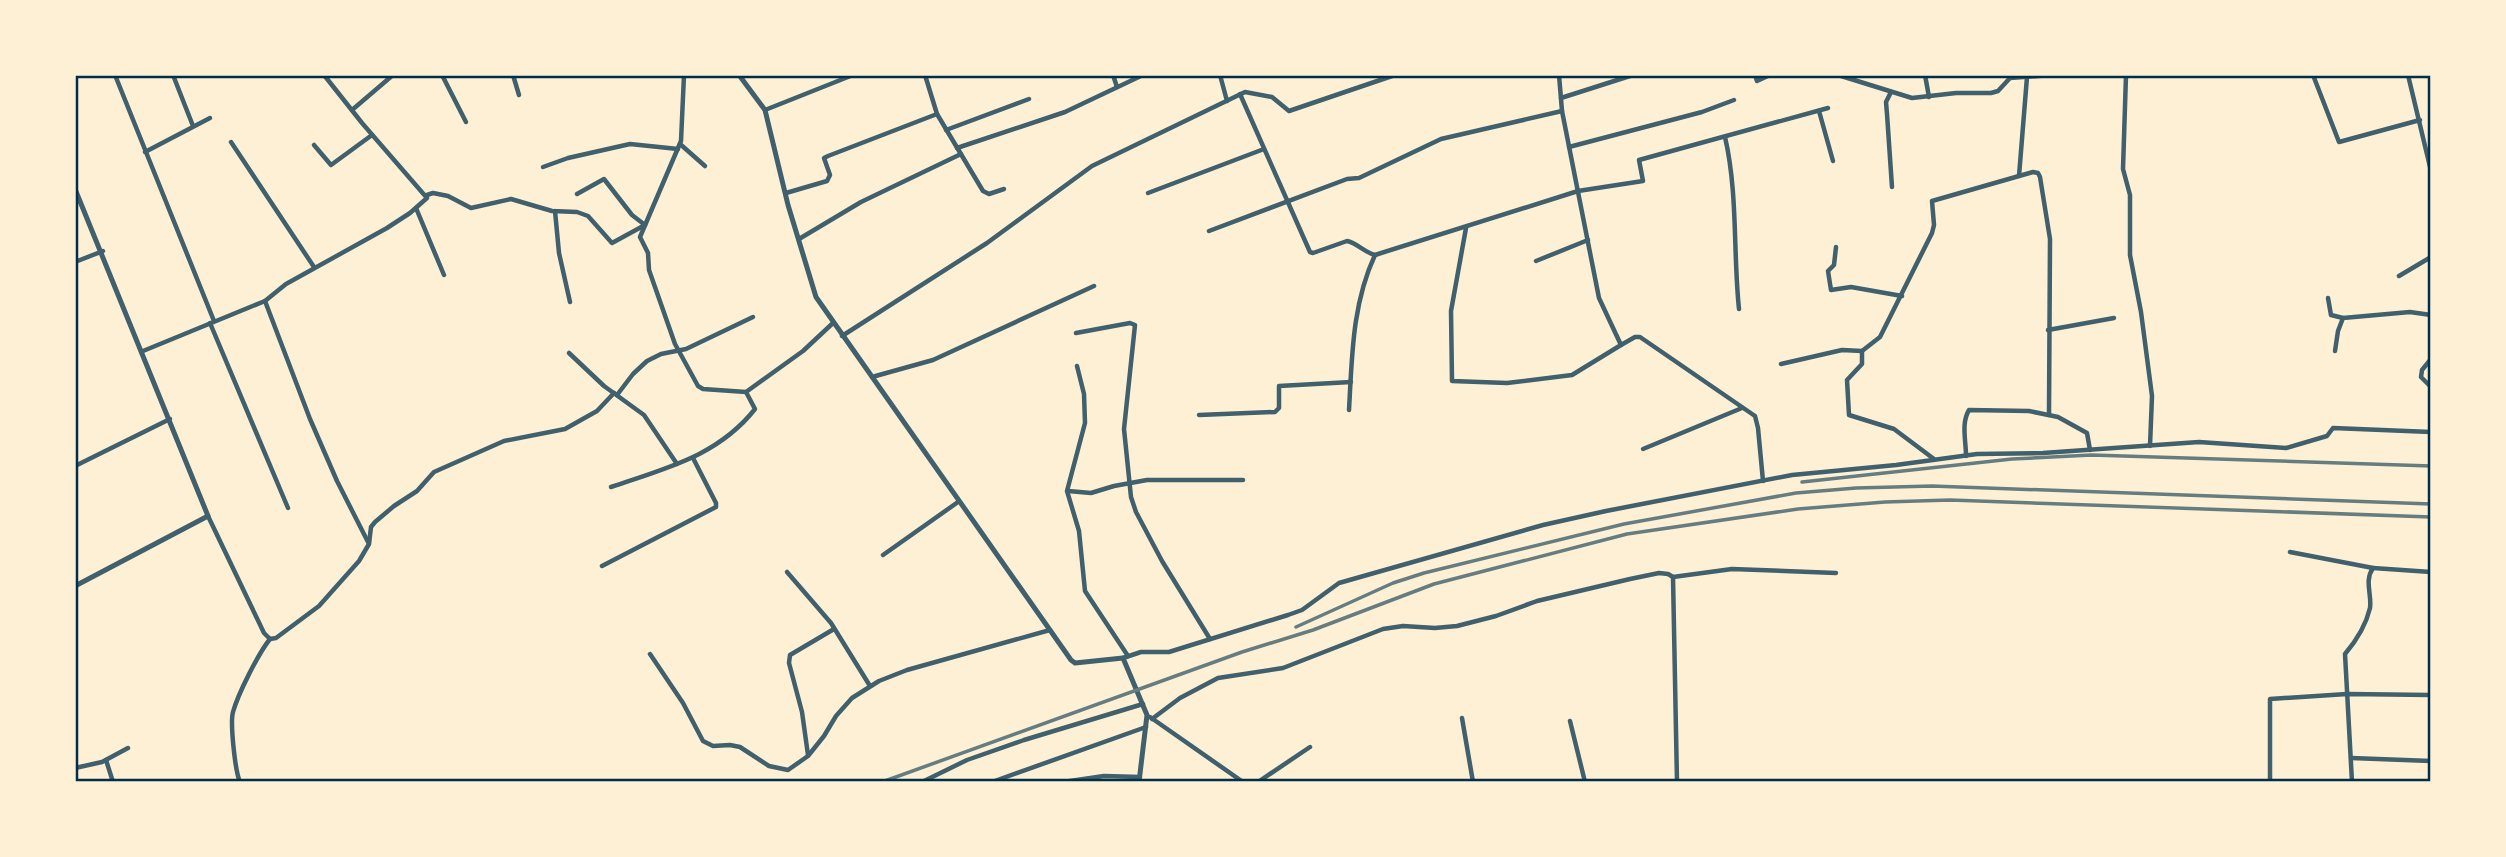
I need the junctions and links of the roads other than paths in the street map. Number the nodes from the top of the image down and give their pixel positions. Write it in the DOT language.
graph roads {
  1 [pos="115,75"];
  2 [pos="173,75"];
  3 [pos="324,75"];
  4 [pos="393,75"];
  5 [pos="442,75"];
  6 [pos="513,75"];
  7 [pos="684,75"];
  8 [pos="739,75"];
  9 [pos="853,75"];
  10 [pos="925,75"];
  11 [pos="1113,75"];
  12 [pos="1143,75"];
  13 [pos="1220,75"];
  14 [pos="1395,75"];
  15 [pos="1559,75"];
  16 [pos="1633,75"];
  17 [pos="1755,75"];
  18 [pos="1770,75"];
  19 [pos="1838,75"];
  20 [pos="1925,75"];
  21 [pos="2052,75"];
  22 [pos="2126,75"];
  23 [pos="2313,75"];
  24 [pos="2408,75"];
  25 [pos="2027,77"];
  26 [pos="1118,87"];
  27 [pos="1891,92"];
  28 [pos="1240,94"];
  29 [pos="519,95"];
  30 [pos="1929,97"];
  31 [pos="1561,98"];
  32 [pos="1029,99"];
  33 [pos="1734,100"];
  34 [pos="1227,101"];
  35 [pos="1828,108"];
  36 [pos="352,110"];
  37 [pos="765,110"];
  38 [pos="1562,111"];
  39 [pos="1819,111"];
  40 [pos="937,114"];
  41 [pos="210,118"];
  42 [pos="2420,120"];
  43 [pos="466,122"];
  44 [pos="193,127"];
  45 [pos="946,130"];
  46 [pos="372,135"];
  47 [pos="1725,137"];
  48 [pos="231,142"];
  49 [pos="2428,143"];
  50 [pos="314,145"];
  51 [pos="679,146"];
  52 [pos="1569,147"];
  53 [pos="957,148"];
  54 [pos="1264,149"];
  55 [pos="145,152"];
  56 [pos="961,154"];
  57 [pos="1833,161"];
  58 [pos="705,166"];
  59 [pos="543,167"];
  60 [pos="2431,171"];
  61 [pos="2018,176"];
  62 [pos="1892,187"];
  63 [pos="75,189"];
  64 [pos="1004,189"];
  65 [pos="1578,191"];
  66 [pos="1148,192"];
  67 [pos="577,194"];
  68 [pos="786,194"];
  69 [pos="427,195"];
  70 [pos="1288,201"];
  71 [pos="416,208"];
  72 [pos="555,211"];
  73 [pos="645,225"];
  74 [pos="1466,227"];
  75 [pos="1209,230"];
  76 [pos="799,239"];
  77 [pos="1588,240"];
  78 [pos="1836,247"];
  79 [pos="103,251"];
  80 [pos="1375,256"];
  81 [pos="2431,257"];
  82 [pos="1536,261"];
  83 [pos="75,262"];
  84 [pos="314,267"];
  85 [pos="444,275"];
  86 [pos="2399,276"];
  87 [pos="1094,286"];
  88 [pos="1902,296"];
  89 [pos="2328,298"];
  90 [pos="265,302"];
  91 [pos="570,302"];
  92 [pos="1740,309"];
  93 [pos="2431,315"];
  94 [pos="753,317"];
  95 [pos="2114,318"];
  96 [pos="2343,318"];
  97 [pos="212,322"];
  98 [pos="833,323"];
  99 [pos="2048,330"];
  100 [pos="1076,332"];
  101 [pos="842,335"];
  102 [pos="1621,345"];
  103 [pos="679,350"];
  104 [pos="143,351"];
  105 [pos="1862,351"];
  106 [pos="2335,351"];
  107 [pos="569,354"];
  108 [pos="2431,359"];
  109 [pos="1781,364"];
  110 [pos="1077,366"];
  111 [pos="871,377"];
  112 [pos="1351,382"];
  113 [pos="2431,387"];
  114 [pos="746,392"];
  115 [pos="615,394"];
  116 [pos="1742,408"];
  117 [pos="1349,410"];
  118 [pos="1199,415"];
  119 [pos="2049,415"];
  120 [pos="170,419"];
  121 [pos="2431,432"];
  122 [pos="2150,446"];
  123 [pos="1643,449"];
  124 [pos="2090,450"];
  125 [pos="1966,456"];
  126 [pos="693,458"];
  127 [pos="1935,460"];
  128 [pos="677,464"];
  129 [pos="75,466"];
  130 [pos="1243,480"];
  131 [pos="1763,481"];
  132 [pos="1129,484"];
  133 [pos="611,487"];
  134 [pos="1067,491"];
  135 [pos="958,502"];
  136 [pos="288,508"];
  137 [pos="208,516"];
  138 [pos="369,542"];
  139 [pos="2290,552"];
  140 [pos="883,555"];
  141 [pos="602,566"];
  142 [pos="2373,568"];
  143 [pos="787,572"];
  144 [pos="2431,572"];
  145 [pos="1836,573"];
  146 [pos="1673,577"];
  147 [pos="75,586"];
  148 [pos="834,629"];
  149 [pos="1051,630"];
  150 [pos="270,639"];
  151 [pos="1210,639"];
  152 [pos="650,654"];
  153 [pos="1126,657"];
  154 [pos="870,686"];
  155 [pos="2347,694"];
  156 [pos="2431,695"];
  157 [pos="1143,704"];
  158 [pos="1149,717"];
  159 [pos="1462,718"];
  160 [pos="1570,721"];
  161 [pos="1146,727"];
  162 [pos="1310,747"];
  163 [pos="128,748"];
  164 [pos="808,756"];
  165 [pos="2351,758"];
  166 [pos="106,760"];
  167 [pos="2431,761"];
  168 [pos="75,768"];
  169 [pos="1139,779"];
  170 [pos="1233,779"];
  171 [pos="113,782"];
  172 [pos="240,782"];
  173 [pos="922,782"];
  174 [pos="992,782"];
  175 [pos="1063,782"];
  176 [pos="1242,782"];
  177 [pos="1258,782"];
  178 [pos="1473,782"];
  179 [pos="1585,782"];
  180 [pos="1677,782"];
  181 [pos="2270,782"];
  182 [pos="2352,782"];
  1 -- 55 [label="street"];
  2 -- 44 [label="street"];
  3 -- 36 [label="street"];
  4 -- 36 [label="street"];
  5 -- 43 [label="street"];
  6 -- 29 [label="street"];
  7 -- 51 [label="street"];
  8 -- 37 [label="street"];
  9 -- 37 [label="street"];
  10 -- 40 [label="street"];
  11 -- 26 [label="street"];
  12 -- 26 [label="street"];
  13 -- 34 [label="street"];
  14 -- 28 [label="street"];
  15 -- 31 [label="street"];
  16 -- 31 [label="street"];
  17 -- 18 [label="street"];
  19 -- 27 [label="street"];
  20 -- 30 [label="street"];
  21 -- 25 [label="street"];
  22 -- 122 [label="street"];
  23 -- 42 [label="street"];
  24 -- 42 [label="street"];
  25 -- 30 [label="street"];
  25 -- 61 [label="street"];
  26 -- 53 [label="street"];
  27 -- 30 [label="street"];
  27 -- 62 [label="street"];
  28 -- 34 [label="street"];
  28 -- 54 [label="street"];
  31 -- 38 [label="street"];
  32 -- 45 [label="street"];
  33 -- 52 [label="street"];
  34 -- 101 [label="street"];
  35 -- 39 [label="street"];
  36 -- 46 [label="street"];
  37 -- 68 [label="street"];
  38 -- 52 [label="street"];
  38 -- 70 [label="street"];
  39 -- 47 [label="street"];
  39 -- 57 [label="street"];
  40 -- 45 [label="street"];
  40 -- 68 [label="street"];
  41 -- 44 [label="street"];
  42 -- 49 [label="street"];
  44 -- 55 [label="street"];
  45 -- 53 [label="street"];
  46 -- 50 [label="street"];
  46 -- 69 [label="street"];
  47 -- 65 [label="street"];
  47 -- 92 [label="street"];
  48 -- 84 [label="street"];
  49 -- 60 [label="street"];
  51 -- 58 [label="street"];
  51 -- 59 [label="street"];
  51 -- 73 [label="street"];
  52 -- 65 [label="street"];
  53 -- 56 [label="street"];
  54 -- 66 [label="street"];
  54 -- 70 [label="street"];
  55 -- 97 [label="street"];
  56 -- 64 [label="street"];
  56 -- 76 [label="street"];
  61 -- 88 [label="street"];
  61 -- 99 [label="street"];
  63 -- 79 [label="street"];
  65 -- 74 [label="street"];
  65 -- 77 [label="street"];
  67 -- 73 [label="street"];
  68 -- 76 [label="street"];
  69 -- 71 [label="street"];
  69 -- 72 [label="street"];
  70 -- 75 [label="street"];
  70 -- 80 [label="street"];
  71 -- 84 [label="street"];
  71 -- 85 [label="street"];
  72 -- 73 [label="street"];
  72 -- 91 [label="street"];
  73 -- 103 [label="street"];
  74 -- 80 [label="street"];
  74 -- 102 [label="street"];
  76 -- 98 [label="street"];
  77 -- 82 [label="street"];
  77 -- 102 [label="street"];
  78 -- 88 [label="street"];
  79 -- 83 [label="street"];
  79 -- 104 [label="street"];
  80 -- 112 [label="street"];
  81 -- 86 [label="street"];
  84 -- 90 [label="street"];
  87 -- 111 [label="street"];
  88 -- 105 [label="street"];
  89 -- 96 [label="street"];
  90 -- 97 [label="street"];
  90 -- 138 [label="street"];
  93 -- 96 [label="street"];
  94 -- 103 [label="street"];
  95 -- 99 [label="street"];
  96 -- 106 [label="street"];
  97 -- 104 [label="street"];
  97 -- 136 [label="street"];
  98 -- 101 [label="street"];
  98 -- 114 [label="street"];
  99 -- 119 [label="street"];
  100 -- 132 [label="street"];
  101 -- 111 [label="street"];
  102 -- 116 [label="street"];
  103 -- 114 [label="street"];
  103 -- 115 [label="street"];
  104 -- 120 [label="street"];
  105 -- 109 [label="street"];
  105 -- 127 [label="street"];
  107 -- 115 [label="street"];
  108 -- 113 [label="street"];
  110 -- 134 [label="street"];
  111 -- 135 [label="street"];
  112 -- 117 [label="street"];
  112 -- 118 [label="street"];
  114 -- 126 [label="street"];
  115 -- 128 [label="street"];
  115 -- 138 [label="street"];
  116 -- 123 [label="street"];
  116 -- 131 [label="street"];
  119 -- 124 [label="street"];
  119 -- 125 [label="street"];
  120 -- 129 [label="street"];
  120 -- 137 [label="street"];
  121 -- 122 [label="street"];
  122 -- 124 [label="street"];
  124 -- 125 [label="street"];
  125 -- 127 [label="street"];
  126 -- 128 [label="street"];
  126 -- 141 [label="street"];
  127 -- 131 [label="street"];
  128 -- 133 [label="street"];
  130 -- 132 [label="street"];
  131 -- 151 [label="street"];
  132 -- 134 [label="street"];
  132 -- 151 [label="street"];
  134 -- 153 [label="street"];
  135 -- 140 [label="street"];
  135 -- 149 [label="street"];
  137 -- 147 [label="street"];
  137 -- 150 [label="street"];
  138 -- 150 [label="street"];
  139 -- 142 [label="street"];
  142 -- 144 [label="street"];
  142 -- 155 [label="street"];
  143 -- 148 [label="street"];
  145 -- 146 [label="street"];
  146 -- 158 [label="street"];
  146 -- 180 [label="street"];
  148 -- 154 [label="street"];
  148 -- 164 [label="street"];
  149 -- 153 [label="street"];
  149 -- 154 [label="street"];
  150 -- 172 [label="street"];
  151 -- 153 [label="street"];
  152 -- 164 [label="street"];
  153 -- 157 [label="street"];
  154 -- 164 [label="street"];
  155 -- 156 [label="street"];
  155 -- 165 [label="street"];
  155 -- 181 [label="street"];
  157 -- 158 [label="street"];
  157 -- 173 [label="street"];
  158 -- 161 [label="street"];
  158 -- 170 [label="street"];
  159 -- 178 [label="street"];
  160 -- 179 [label="street"];
  161 -- 169 [label="street"];
  161 -- 174 [label="street"];
  162 -- 177 [label="street"];
  163 -- 166 [label="street"];
  165 -- 167 [label="street"];
  165 -- 182 [label="street"];
  166 -- 168 [label="street"];
  166 -- 171 [label="street"];
  169 -- 175 [label="street"];
  170 -- 176 [label="street"];
}
